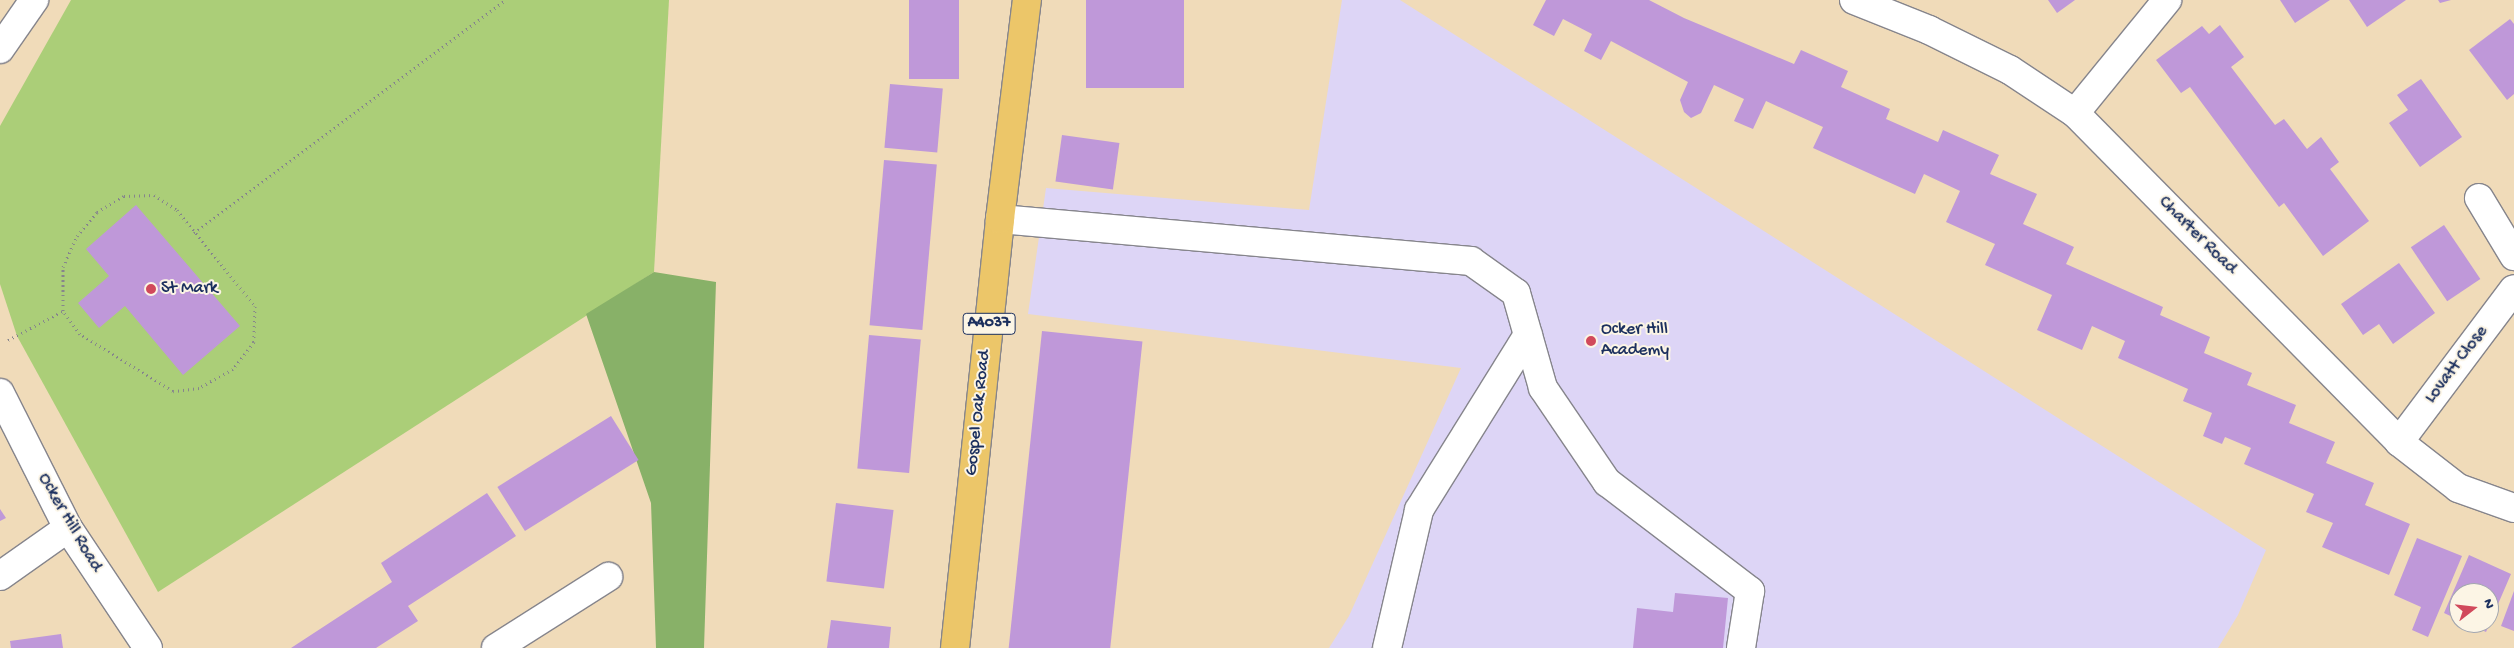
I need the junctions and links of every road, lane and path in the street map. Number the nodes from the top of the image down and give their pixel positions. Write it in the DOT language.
graph roads {
  1 [pos="34,0"];
  2 [pos="506,0"];
  3 [pos="1027,0"];
  4 [pos="1854,0"];
  5 [pos="2167,0"];
  6 [pos="0,49"];
  7 [pos="2075,113"];
  8 [pos="2479,198"];
  9 [pos="1000,219"];
  10 [pos="194,233"];
  11 [pos="2514,256"];
  12 [pos="2514,289"];
  13 [pos="64,311"];
  14 [pos="1528,336"];
  15 [pos="8,340"];
  16 [pos="0,393"];
  17 [pos="2400,442"];
  18 [pos="2514,508"];
  19 [pos="68,528"];
  20 [pos="0,576"];
  21 [pos="608,577"];
  22 [pos="148,648"];
  23 [pos="496,648"];
  24 [pos="954,648"];
  25 [pos="1388,648"];
  26 [pos="1741,648"];
  1 -- 6 [label="street"];
  2 -- 10 [label="path"];
  3 -- 9 [label="main road, Gospel Oak Road / A4037"];
  4 -- 7 [label="street, Charter Road"];
  5 -- 7 [label="street"];
  7 -- 17 [label="street, Charter Road"];
  8 -- 11 [label="street"];
  9 -- 14 [label="street"];
  9 -- 24 [label="main road, Gospel Oak Road / A4037"];
  10 -- 13 [label="path"];
  10 -- 13 [label="path"];
  12 -- 17 [label="street, Lovatt Close"];
  13 -- 15 [label="path"];
  14 -- 25 [label="street"];
  14 -- 26 [label="street"];
  16 -- 19 [label="street, Ocker Hill Road"];
  17 -- 18 [label="street, Charter Road"];
  19 -- 20 [label="street"];
  19 -- 22 [label="street, Ocker Hill Road"];
  21 -- 23 [label="street"];
}
